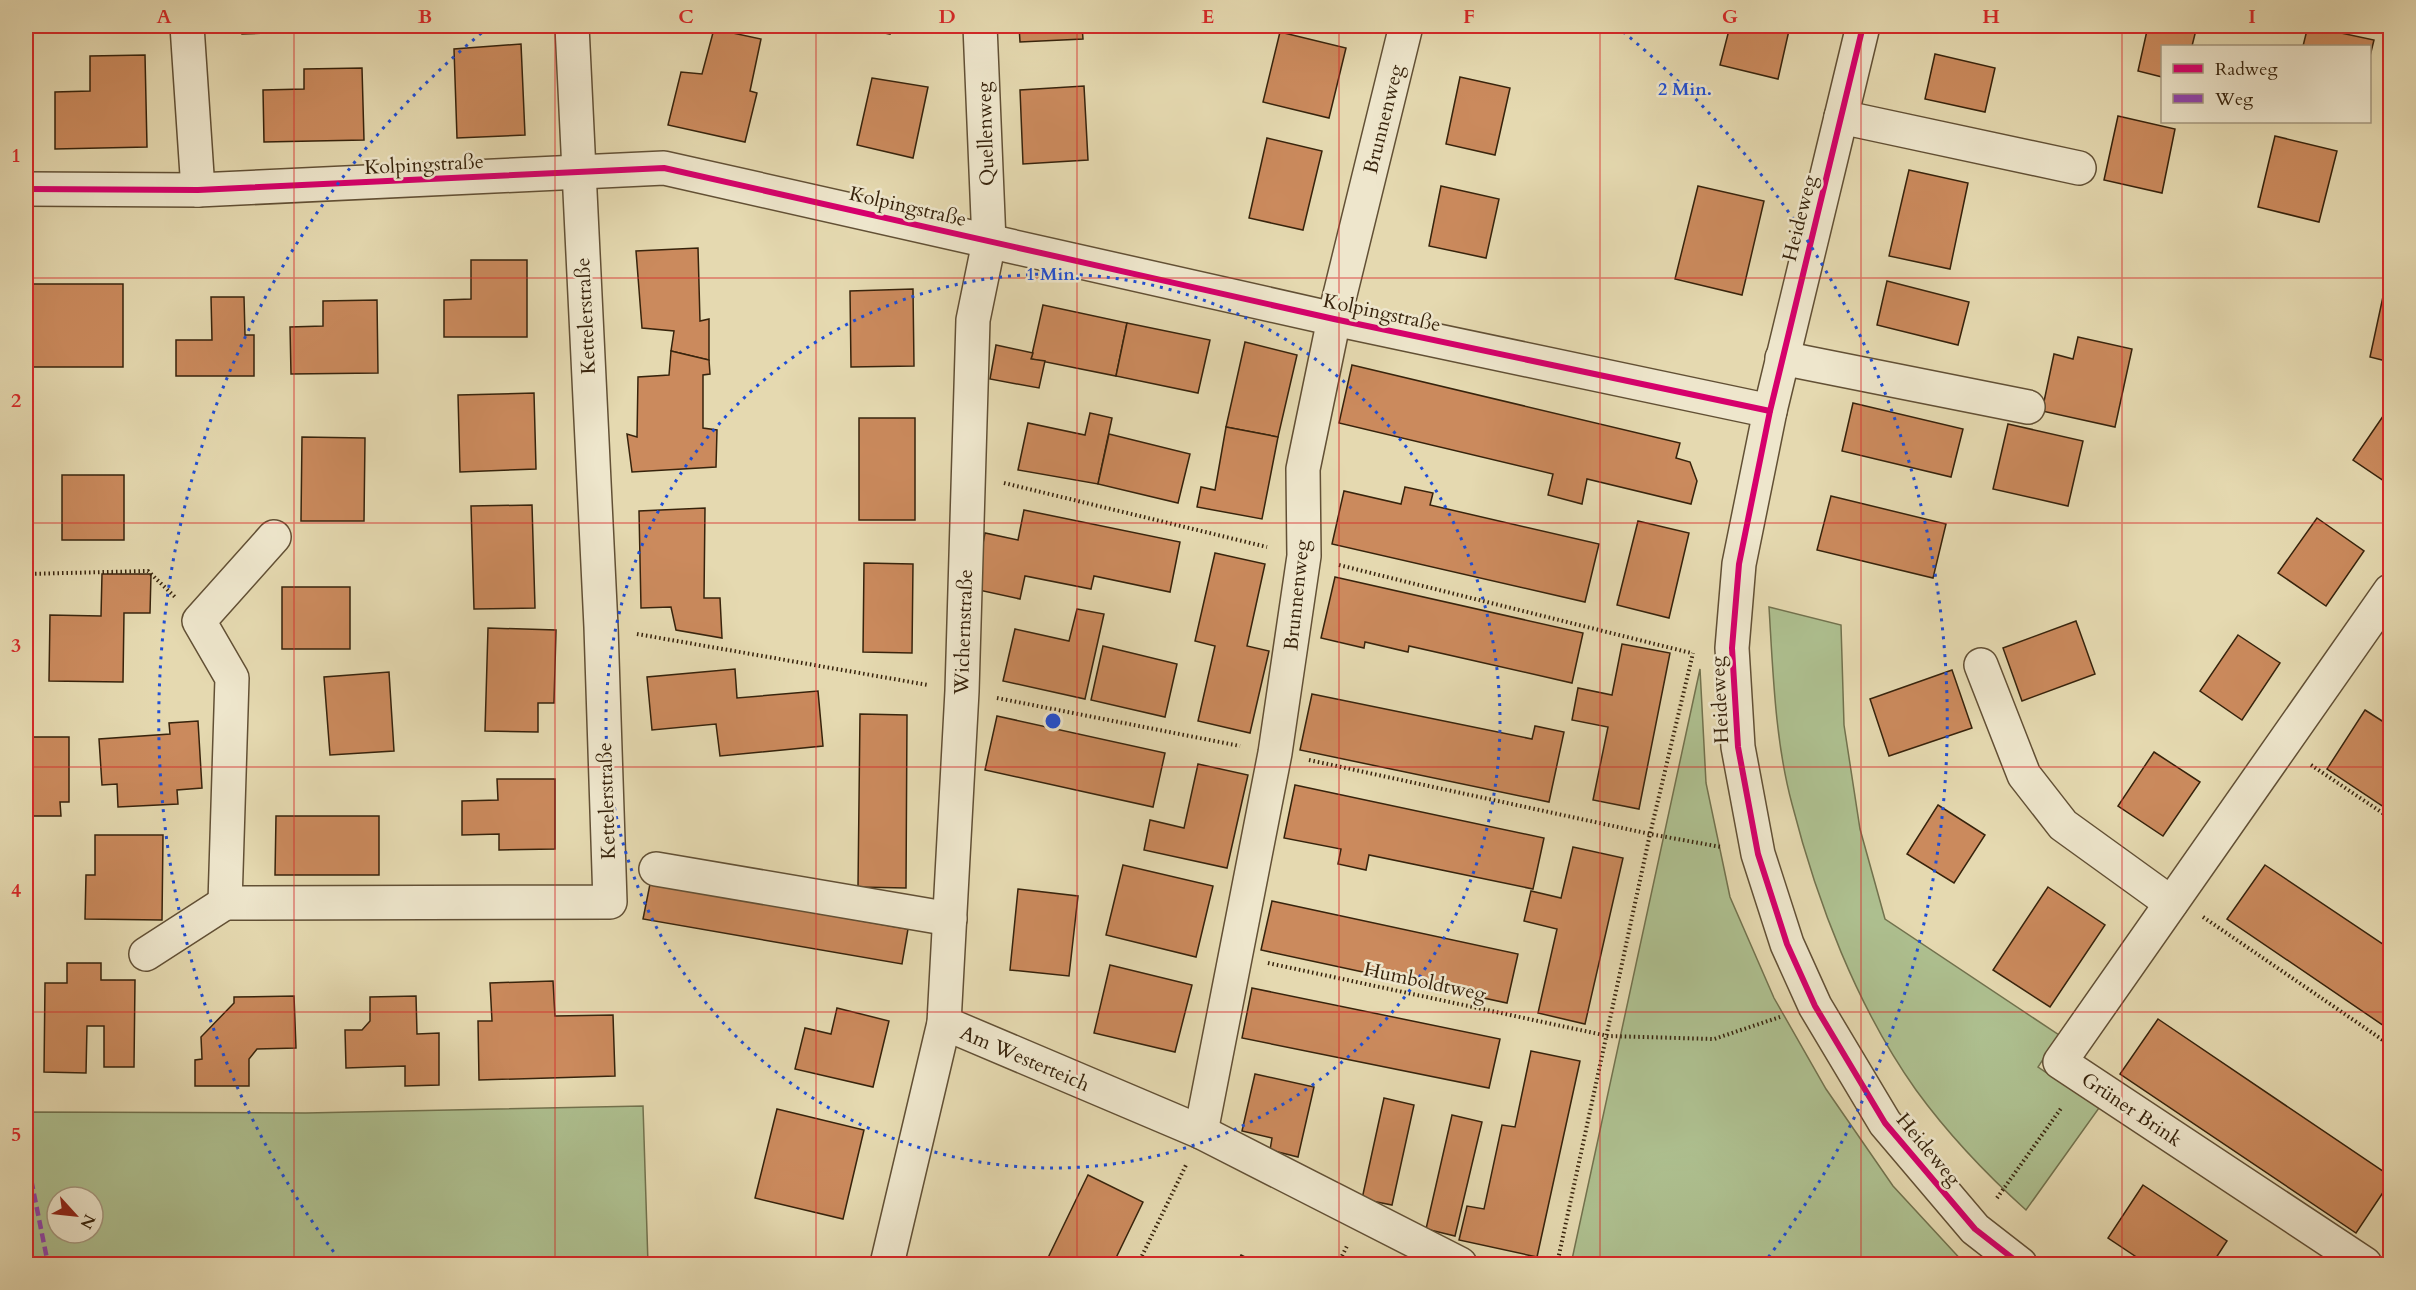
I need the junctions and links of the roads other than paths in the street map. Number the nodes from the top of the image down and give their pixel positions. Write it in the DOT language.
graph roads {
  1 [pos="187,26"];
  2 [pos="572,26"];
  3 [pos="980,26"];
  4 [pos="1406,26"];
  5 [pos="1863,26"];
  6 [pos="1841,117"];
  7 [pos="2079,168"];
  8 [pos="578,173"];
  9 [pos="26,189"];
  10 [pos="198,190"];
  11 [pos="989,242"];
  12 [pos="1334,319"];
  13 [pos="1782,358"];
  14 [pos="2028,407"];
  15 [pos="1770,411"];
  16 [pos="274,537"];
  17 [pos="2391,591"];
  18 [pos="1981,665"];
  19 [pos="656,869"];
  20 [pos="2173,900"];
  21 [pos="225,903"];
  22 [pos="950,919"];
  23 [pos="146,954"];
  24 [pos="944,1023"];
  25 [pos="1201,1132"];
  26 [pos="887,1264"];
  27 [pos="1460,1264"];
  28 [pos="2020,1264"];
  29 [pos="2365,1264"];
  1 -- 10 [label="street"];
  2 -- 8 [label="street, Kettelerstraße"];
  3 -- 11 [label="street, Quellenweg"];
  4 -- 12 [label="street, Brunnenweg"];
  5 -- 6 [label="street, Heideweg"];
  6 -- 7 [label="street"];
  6 -- 13 [label="street, Heideweg"];
  8 -- 10 [label="street, Kolpingstraße"];
  8 -- 11 [label="street, Kolpingstraße"];
  8 -- 21 [label="street, Kettelerstraße"];
  9 -- 10 [label="street, Kolpingstraße"];
  11 -- 12 [label="street, Kolpingstraße"];
  11 -- 22 [label="street, Wichernstraße"];
  12 -- 15 [label="street, Kolpingstraße"];
  12 -- 25 [label="street, Brunnenweg"];
  13 -- 14 [label="street"];
  13 -- 15 [label="street, Heideweg"];
  15 -- 28 [label="street, Heideweg"];
  16 -- 21 [label="street"];
  17 -- 20 [label="street, Grüner Brink"];
  18 -- 20 [label="street"];
  19 -- 22 [label="street"];
  20 -- 29 [label="street, Grüner Brink"];
  21 -- 23 [label="street"];
  22 -- 24 [label="street, Wichernstraße"];
  24 -- 25 [label="street, Am Westerteich"];
  24 -- 26 [label="street, Am Westerteich"];
  25 -- 27 [label="street, Am Westerteich"];
}
